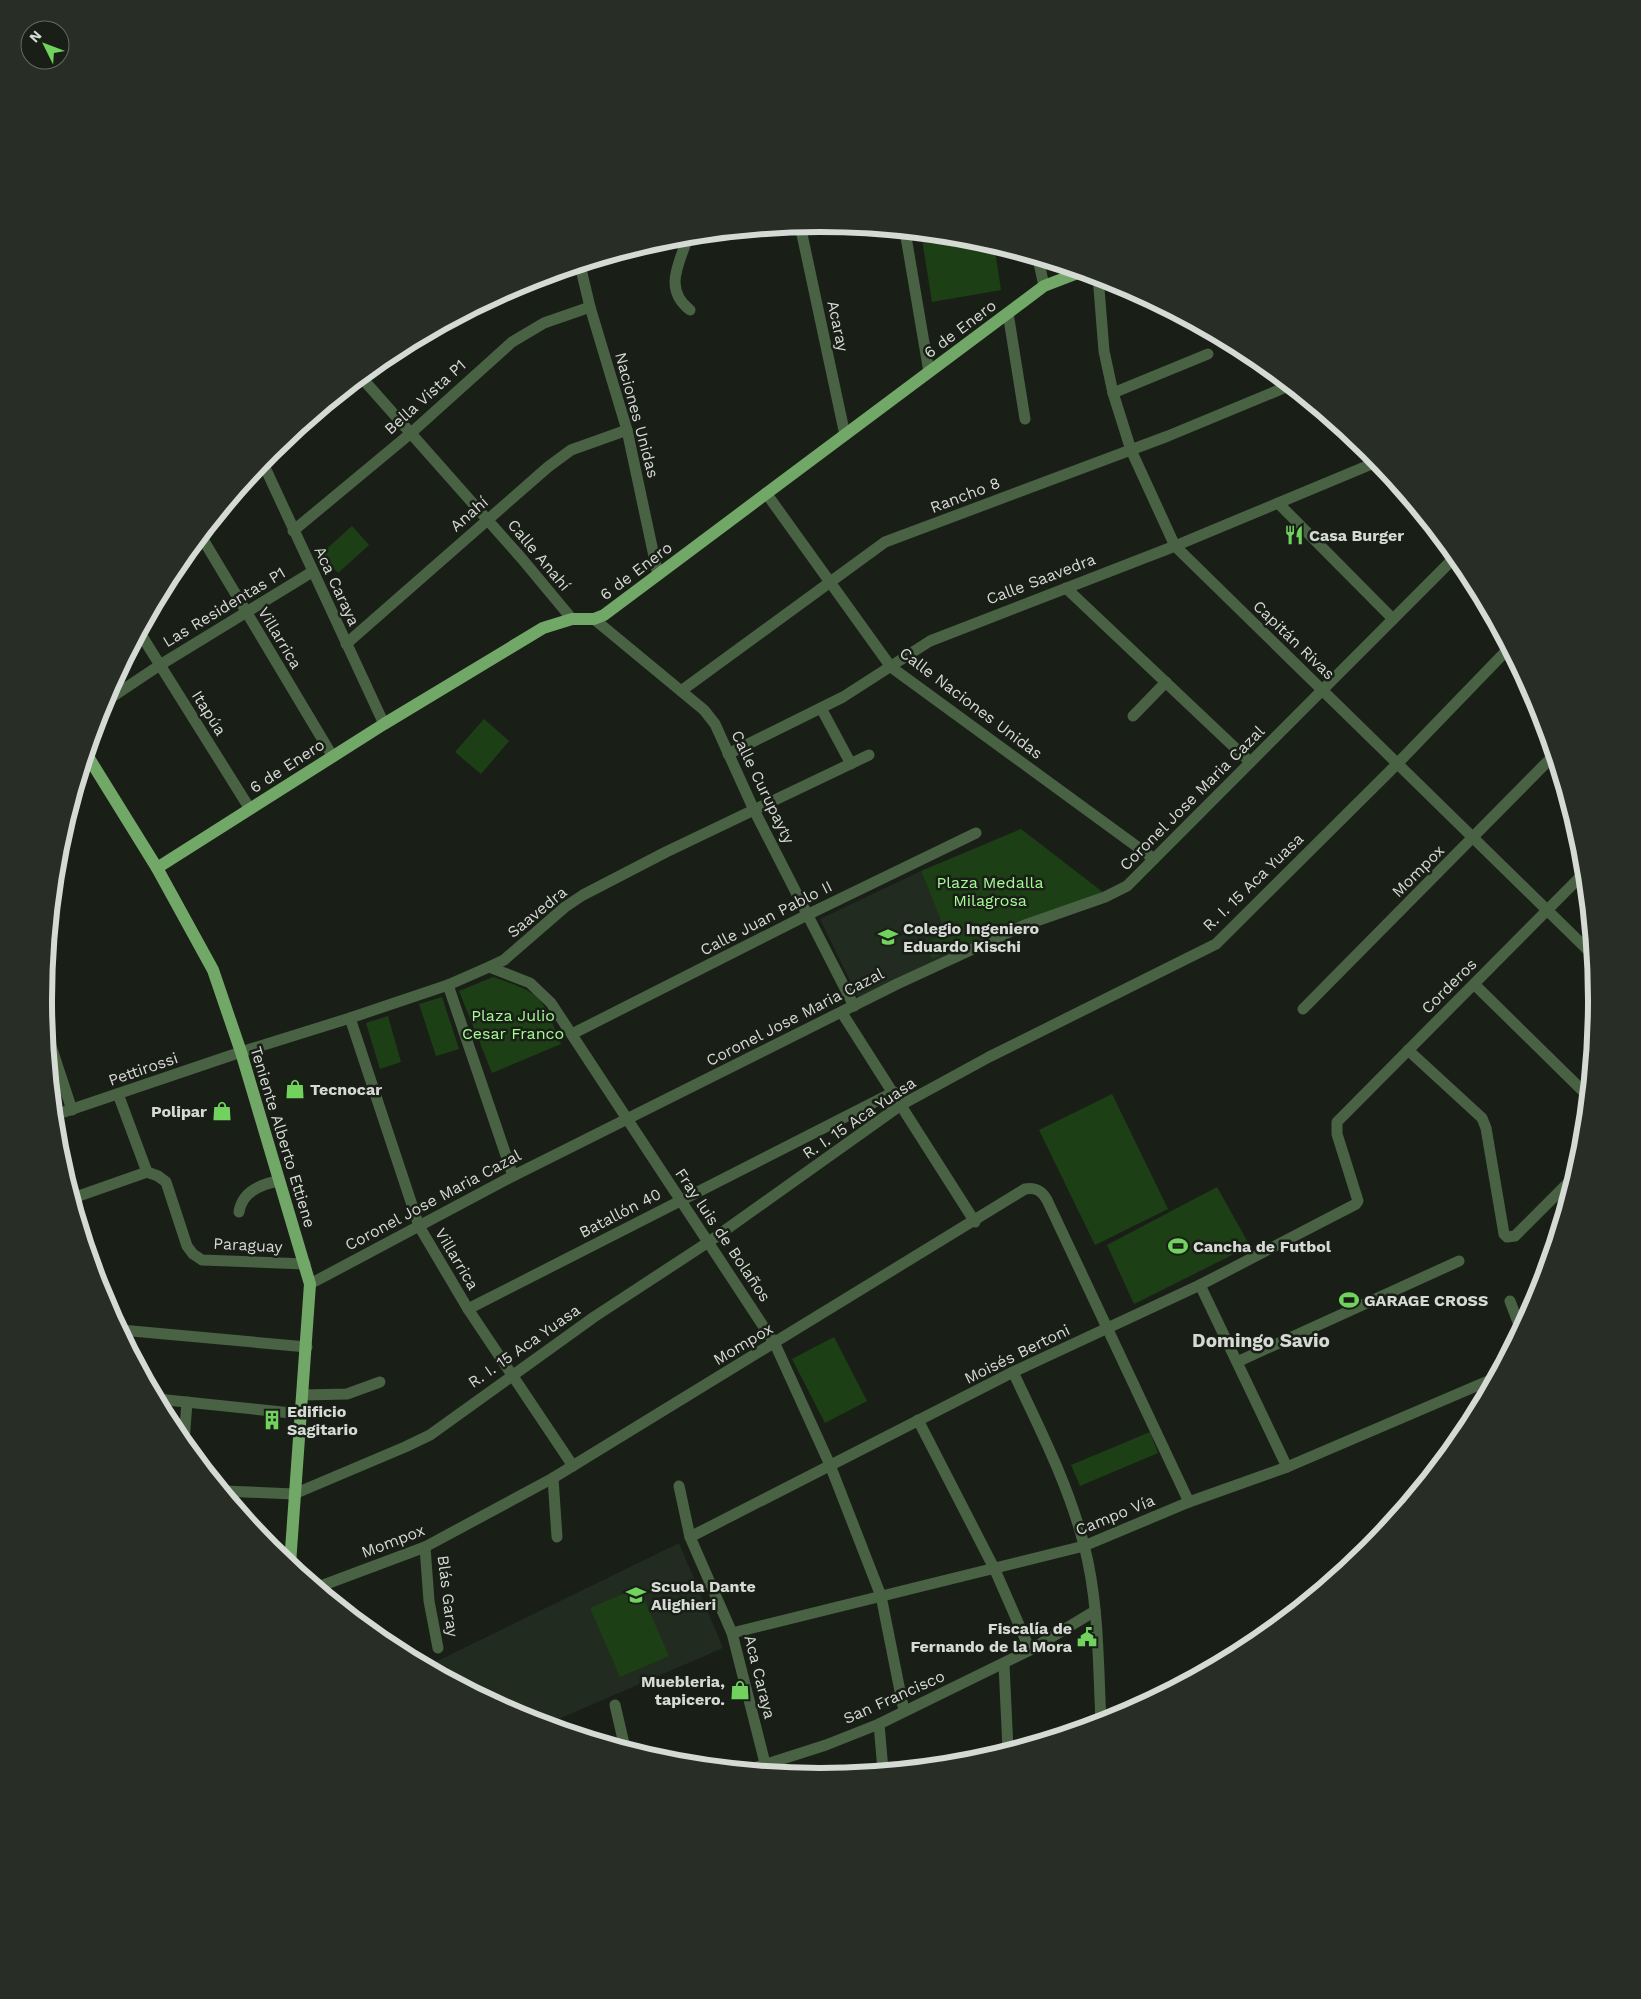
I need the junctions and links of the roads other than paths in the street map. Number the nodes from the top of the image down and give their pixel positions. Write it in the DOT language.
graph roads {
  1 [pos="802,232"];
  2 [pos="906,236"];
  3 [pos="686,244"];
  4 [pos="1039,264"];
  5 [pos="581,270"];
  6 [pos="1074,275"];
  7 [pos="1099,284"];
  8 [pos="1044,286"];
  9 [pos="590,306"];
  10 [pos="690,310"];
  11 [pos="1008,313"];
  12 [pos="1208,354"];
  13 [pos="929,372"];
  14 [pos="365,381"];
  15 [pos="1285,388"];
  16 [pos="1113,393"];
  17 [pos="1025,419"];
  18 [pos="628,430"];
  19 [pos="411,433"];
  20 [pos="845,435"];
  21 [pos="1131,450"];
  22 [pos="1371,464"];
  23 [pos="265,469"];
  24 [pos="766,494"];
  25 [pos="1278,503"];
  26 [pos="487,519"];
  27 [pos="293,531"];
  28 [pos="204,541"];
  29 [pos="1174,546"];
  30 [pos="1451,561"];
  31 [pos="312,572"];
  32 [pos="658,575"];
  33 [pos="832,582"];
  34 [pos="1066,588"];
  35 [pos="247,613"];
  36 [pos="594,618"];
  37 [pos="572,619"];
  38 [pos="1393,619"];
  39 [pos="143,638"];
  40 [pos="346,644"];
  41 [pos="1505,652"];
  42 [pos="160,665"];
  43 [pos="891,667"];
  44 [pos="1166,682"];
  45 [pos="1322,690"];
  46 [pos="681,691"];
  47 [pos="116,694"];
  48 [pos="821,708"];
  49 [pos="1133,716"];
  50 [pos="384,724"];
  51 [pos="728,754"];
  52 [pos="870,755"];
  53 [pos="333,757"];
  54 [pos="1550,759"];
  55 [pos="91,761"];
  56 [pos="1250,762"];
  57 [pos="851,764"];
  58 [pos="1397,764"];
  59 [pos="250,809"];
  60 [pos="754,810"];
  61 [pos="976,832"];
  62 [pos="1474,838"];
  63 [pos="1154,859"];
  64 [pos="157,868"];
  65 [pos="1579,878"];
  66 [pos="1547,910"];
  67 [pos="809,914"];
  68 [pos="1587,949"];
  69 [pos="489,967"];
  70 [pos="1474,984"];
  71 [pos="448,985"];
  72 [pos="854,1006"];
  73 [pos="1302,1008"];
  74 [pos="842,1013"];
  75 [pos="350,1018"];
  76 [pos="572,1034"];
  77 [pos="1408,1050"];
  78 [pos="241,1052"];
  79 [pos="55,1058"];
  80 [pos="1583,1091"];
  81 [pos="894,1092"];
  82 [pos="118,1094"];
  83 [pos="901,1105"];
  84 [pos="72,1110"];
  85 [pos="61,1113"];
  86 [pos="626,1120"];
  87 [pos="147,1172"];
  88 [pos="513,1176"];
  89 [pos="279,1181"];
  90 [pos="1565,1186"];
  91 [pos="79,1196"];
  92 [pos="680,1200"];
  93 [pos="1358,1201"];
  94 [pos="239,1212"];
  95 [pos="975,1222"];
  96 [pos="419,1226"];
  97 [pos="710,1241"];
  98 [pos="1459,1261"];
  99 [pos="305,1264"];
  100 [pos="310,1284"];
  101 [pos="1200,1285"];
  102 [pos="1510,1301"];
  103 [pos="468,1309"];
  104 [pos="1517,1321"];
  105 [pos="1106,1330"];
  106 [pos="128,1331"];
  107 [pos="775,1344"];
  108 [pos="307,1346"];
  109 [pos="1237,1362"];
  110 [pos="1013,1372"];
  111 [pos="511,1374"];
  112 [pos="1488,1381"];
  113 [pos="380,1382"];
  114 [pos="303,1395"];
  115 [pos="166,1400"];
  116 [pos="187,1402"];
  117 [pos="301,1414"];
  118 [pos="918,1420"];
  119 [pos="185,1430"];
  120 [pos="830,1465"];
  121 [pos="572,1466"];
  122 [pos="1287,1467"];
  123 [pos="553,1478"];
  124 [pos="680,1486"];
  125 [pos="231,1491"];
  126 [pos="294,1494"];
  127 [pos="1189,1502"];
  128 [pos="557,1537"];
  129 [pos="690,1537"];
  130 [pos="1084,1546"];
  131 [pos="425,1547"];
  132 [pos="290,1555"];
  133 [pos="995,1570"];
  134 [pos="324,1585"];
  135 [pos="881,1596"];
  136 [pos="1095,1611"];
  137 [pos="732,1633"];
  138 [pos="438,1648"];
  139 [pos="1030,1650"];
  140 [pos="1004,1664"];
  141 [pos="615,1705"];
  142 [pos="904,1712"];
  143 [pos="1100,1714"];
  144 [pos="879,1724"];
  145 [pos="623,1741"];
  146 [pos="1008,1744"];
  147 [pos="883,1765"];
  148 [pos="765,1766"];
  149 [pos="771,1766"];
  1 -- 20 [label="street, Acaray"];
  2 -- 13 [label="street"];
  3 -- 10 [label="street"];
  4 -- 8 [label="street"];
  5 -- 9 [label="street, Naciones Unidas"];
  6 -- 8 [label="main road, 6 de Enero"];
  7 -- 16 [label="street, Capitán Rivas"];
  8 -- 11 [label="main road, 6 de Enero"];
  9 -- 18 [label="street, Naciones Unidas"];
  9 -- 19 [label="street, Bella Vista P1"];
  11 -- 13 [label="main road, 6 de Enero"];
  11 -- 17 [label="street"];
  12 -- 16 [label="street"];
  13 -- 20 [label="main road, 6 de Enero"];
  14 -- 19 [label="street, Calle Anahí"];
  15 -- 21 [label="street, Rancho 8"];
  16 -- 21 [label="street, Capitán Rivas"];
  18 -- 26 [label="street, Anahí"];
  18 -- 32 [label="street, Naciones Unidas"];
  19 -- 26 [label="street, Calle Anahí"];
  19 -- 27 [label="street, Bella Vista P1"];
  20 -- 24 [label="main road, 6 de Enero"];
  21 -- 29 [label="street, Capitán Rivas"];
  21 -- 33 [label="street, Rancho 8"];
  22 -- 25 [label="street, Calle Saavedra"];
  23 -- 27 [label="street, Aca Caraya"];
  24 -- 32 [label="main road, 6 de Enero"];
  24 -- 33 [label="street, Calle Naciones Unidas"];
  25 -- 29 [label="street, Calle Saavedra"];
  25 -- 38 [label="street"];
  26 -- 37 [label="street, Calle Anahí"];
  26 -- 40 [label="street, Anahí"];
  27 -- 31 [label="street, Aca Caraya"];
  28 -- 35 [label="street, Villarrica"];
  29 -- 34 [label="street, Calle Saavedra"];
  29 -- 45 [label="street, Capitán Rivas"];
  30 -- 38 [label="street, Coronel Jose Maria Cazal"];
  31 -- 35 [label="street, Las Residentas P1"];
  31 -- 40 [label="street, Aca Caraya"];
  32 -- 36 [label="main road, 6 de Enero"];
  33 -- 43 [label="street, Calle Naciones Unidas"];
  33 -- 46 [label="street, Rancho 8"];
  34 -- 43 [label="street, Calle Saavedra"];
  34 -- 44 [label="street"];
  35 -- 42 [label="street, Las Residentas P1"];
  35 -- 53 [label="street, Villarrica"];
  36 -- 37 [label="main road, 6 de Enero"];
  36 -- 46 [label="street, Calle Curupayty"];
  37 -- 50 [label="main road, 6 de Enero"];
  38 -- 45 [label="street, Coronel Jose Maria Cazal"];
  39 -- 42 [label="street, Itapúa"];
  40 -- 50 [label="street, Aca Caraya"];
  41 -- 58 [label="street, R. I. 15 Aca Yuasa"];
  42 -- 47 [label="street, Las Residentas P1"];
  42 -- 59 [label="street, Itapúa"];
  43 -- 48 [label="street, Calle Saavedra"];
  43 -- 63 [label="street, Calle Naciones Unidas"];
  44 -- 49 [label="street"];
  44 -- 56 [label="street"];
  45 -- 56 [label="street, Coronel Jose Maria Cazal"];
  45 -- 58 [label="street, Capitán Rivas"];
  46 -- 51 [label="street, Calle Curupayty"];
  48 -- 51 [label="street, Calle Saavedra"];
  48 -- 57 [label="street"];
  50 -- 53 [label="main road, 6 de Enero"];
  51 -- 60 [label="street, Calle Curupayty"];
  52 -- 57 [label="street, Saavedra"];
  53 -- 59 [label="main road, 6 de Enero"];
  54 -- 62 [label="street, Mompox"];
  55 -- 64 [label="main road, Teniente Alberto Ettiene"];
  56 -- 63 [label="street, Coronel Jose Maria Cazal"];
  57 -- 60 [label="street, Saavedra"];
  58 -- 62 [label="street, Capitán Rivas"];
  58 -- 83 [label="street, R. I. 15 Aca Yuasa"];
  59 -- 64 [label="main road, 6 de Enero"];
  60 -- 67 [label="street, Calle Curupayty"];
  60 -- 69 [label="street, Saavedra"];
  61 -- 67 [label="street, Calle Juan Pablo II"];
  62 -- 66 [label="street, Capitán Rivas"];
  62 -- 73 [label="street, Mompox"];
  63 -- 72 [label="street, Coronel Jose Maria Cazal"];
  64 -- 78 [label="main road, Teniente Alberto Ettiene"];
  65 -- 66 [label="street, Corderos"];
  66 -- 68 [label="street, Capitán Rivas"];
  66 -- 70 [label="street, Corderos"];
  67 -- 72 [label="street, Calle Curupayty"];
  67 -- 76 [label="street, Calle Juan Pablo II"];
  69 -- 71 [label="street, Saavedra"];
  69 -- 76 [label="street, Fray luis de Bolaños"];
  70 -- 77 [label="street, Corderos"];
  70 -- 80 [label="street"];
  71 -- 75 [label="street, Saavedra"];
  71 -- 88 [label="street"];
  72 -- 74 [label="street, Coronel Jose Maria Cazal"];
  74 -- 81 [label="street"];
  74 -- 86 [label="street, Coronel Jose Maria Cazal"];
  75 -- 78 [label="street, Saavedra"];
  75 -- 96 [label="street, Villarrica"];
  76 -- 86 [label="street, Fray luis de Bolaños"];
  77 -- 90 [label="street"];
  77 -- 93 [label="street, Corderos"];
  78 -- 82 [label="street, Pettirossi"];
  78 -- 89 [label="main road, Teniente Alberto Ettiene"];
  79 -- 84 [label="street"];
  81 -- 83 [label="street"];
  81 -- 92 [label="street, Batallón 40"];
  82 -- 84 [label="street, Pettirossi"];
  82 -- 87 [label="street"];
  83 -- 95 [label="street"];
  83 -- 97 [label="street, R. I. 15 Aca Yuasa"];
  84 -- 85 [label="street, Pettirossi"];
  86 -- 88 [label="street, Coronel Jose Maria Cazal"];
  86 -- 92 [label="street, Fray luis de Bolaños"];
  87 -- 91 [label="street"];
  87 -- 99 [label="street, Paraguay"];
  88 -- 96 [label="street, Coronel Jose Maria Cazal"];
  89 -- 94 [label="street"];
  89 -- 99 [label="main road, Teniente Alberto Ettiene"];
  92 -- 97 [label="street, Fray luis de Bolaños"];
  92 -- 103 [label="street, Batallón 40"];
  93 -- 101 [label="street, Moisés Bertoni"];
  95 -- 105 [label="street, Mompox"];
  95 -- 107 [label="street, Mompox"];
  96 -- 100 [label="street, Coronel Jose Maria Cazal"];
  96 -- 103 [label="street, Villarrica"];
  97 -- 107 [label="street, Fray luis de Bolaños"];
  97 -- 111 [label="street, R. I. 15 Aca Yuasa"];
  98 -- 109 [label="street"];
  99 -- 100 [label="main road, Teniente Alberto Ettiene"];
  100 -- 108 [label="main road, Teniente Alberto Ettiene"];
  101 -- 105 [label="street, Moisés Bertoni"];
  101 -- 109 [label="street"];
  102 -- 104 [label="street"];
  103 -- 111 [label="street, Villarrica"];
  105 -- 110 [label="street, Moisés Bertoni"];
  105 -- 127 [label="street, Mompox"];
  106 -- 108 [label="street"];
  107 -- 120 [label="street, Fray luis de Bolaños"];
  107 -- 121 [label="street, Mompox"];
  108 -- 114 [label="main road, Teniente Alberto Ettiene"];
  109 -- 122 [label="street"];
  110 -- 118 [label="street, Moisés Bertoni"];
  110 -- 130 [label="street"];
  111 -- 121 [label="street, Villarrica"];
  111 -- 126 [label="street, R. I. 15 Aca Yuasa"];
  112 -- 122 [label="street, Campo Vía"];
  113 -- 114 [label="street"];
  114 -- 117 [label="main road, Teniente Alberto Ettiene"];
  115 -- 116 [label="street"];
  116 -- 117 [label="street"];
  116 -- 119 [label="street"];
  117 -- 126 [label="main road, Teniente Alberto Ettiene"];
  118 -- 120 [label="street, Moisés Bertoni"];
  118 -- 133 [label="street"];
  120 -- 129 [label="street, Moisés Bertoni"];
  120 -- 135 [label="street, Fray luis de Bolaños"];
  121 -- 123 [label="street, Mompox"];
  122 -- 127 [label="street, Campo Vía"];
  123 -- 128 [label="street"];
  123 -- 131 [label="street, Mompox"];
  124 -- 129 [label="street, Aca Caraya"];
  125 -- 126 [label="street, R. I. 15 Aca Yuasa"];
  126 -- 132 [label="main road, Teniente Alberto Ettiene"];
  127 -- 130 [label="street, Campo Vía"];
  129 -- 137 [label="street, Aca Caraya"];
  130 -- 133 [label="street, Campo Vía"];
  130 -- 136 [label="street"];
  131 -- 134 [label="street, Mompox"];
  131 -- 138 [label="street, Blás Garay"];
  133 -- 135 [label="street, Campo Vía"];
  133 -- 139 [label="street"];
  135 -- 137 [label="street, Campo Vía"];
  135 -- 142 [label="street, Fray luis de Bolaños"];
  136 -- 139 [label="street, San Francisco"];
  136 -- 143 [label="street"];
  137 -- 148 [label="street, Aca Caraya"];
  139 -- 140 [label="street, San Francisco"];
  140 -- 142 [label="street, San Francisco"];
  140 -- 146 [label="street"];
  141 -- 145 [label="street"];
  142 -- 144 [label="street, San Francisco"];
  144 -- 147 [label="street"];
  144 -- 149 [label="street, San Francisco"];
}
